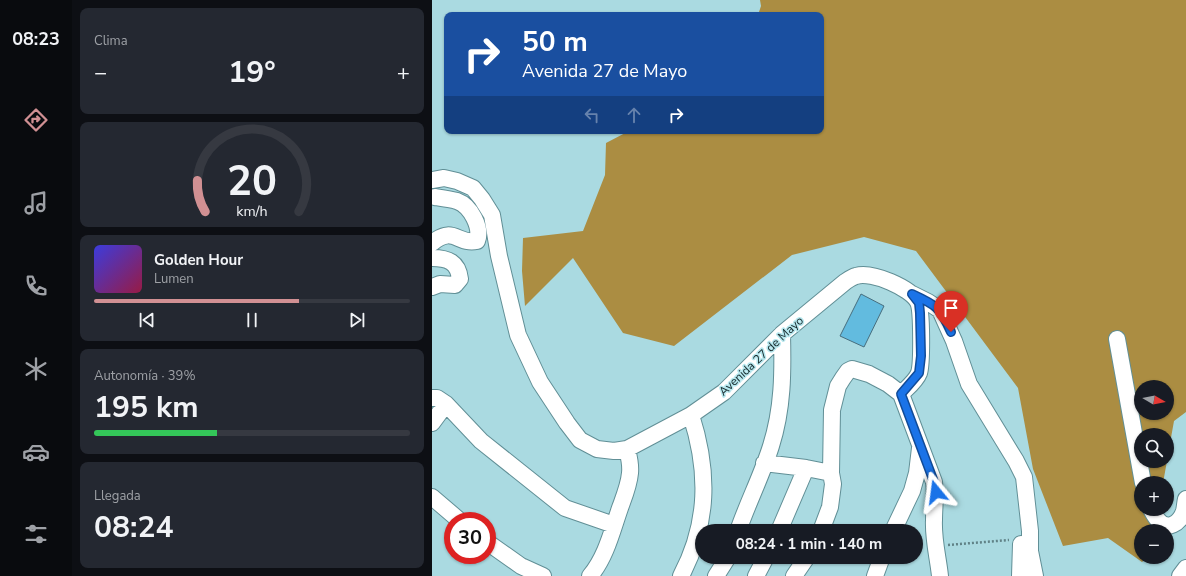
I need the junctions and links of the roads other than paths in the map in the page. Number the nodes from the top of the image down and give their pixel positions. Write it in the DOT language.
graph roads {
  1 [pos="438,179"];
  2 [pos="433,200"];
  3 [pos="432,243"];
  4 [pos="432,258"];
  5 [pos="432,287"];
  6 [pos="912,294"];
  7 [pos="782,334"];
  8 [pos="1117,339"];
  9 [pos="901,394"];
  10 [pos="439,401"];
  11 [pos="691,415"];
  12 [pos="432,423"];
  13 [pos="920,447"];
  14 [pos="627,449"];
  15 [pos="764,463"];
  16 [pos="806,468"];
  17 [pos="831,473"];
  18 [pos="1024,476"];
  19 [pos="1142,476"];
  20 [pos="432,497"];
  21 [pos="1186,499"];
  22 [pos="450,512"];
  23 [pos="1155,516"];
  24 [pos="614,524"];
  25 [pos="741,524"];
  26 [pos="782,524"];
  27 [pos="824,524"];
  28 [pos="896,524"];
  29 [pos="496,548"];
  30 [pos="724,564"];
  31 [pos="762,564"];
  32 [pos="802,564"];
  33 [pos="879,564"];
  34 [pos="1186,568"];
  35 [pos="543,576"];
  36 [pos="590,576"];
  37 [pos="681,576"];
  38 [pos="716,576"];
  39 [pos="756,576"];
  40 [pos="794,576"];
  41 [pos="875,576"];
  42 [pos="940,576"];
  43 [pos="1020,576"];
  44 [pos="1035,576"];
  45 [pos="1180,576"];
  1 -- 2 [label="street"];
  1 -- 14 [label="street, Avenida 27 de Mayo"];
  2 -- 3 [label="street"];
  4 -- 5 [label="street"];
  6 -- 7 [label="street, Avenida 27 de Mayo"];
  6 -- 9 [label="street"];
  6 -- 18 [label="street, Avenida 27 de Mayo"];
  7 -- 11 [label="street, Avenida 27 de Mayo"];
  7 -- 15 [label="street"];
  8 -- 19 [label="street"];
  9 -- 13 [label="street"];
  9 -- 17 [label="street"];
  10 -- 12 [label="street"];
  10 -- 24 [label="street"];
  11 -- 14 [label="street, Avenida 27 de Mayo"];
  11 -- 37 [label="street"];
  13 -- 28 [label="street"];
  13 -- 42 [label="street"];
  14 -- 24 [label="street"];
  15 -- 16 [label="street"];
  15 -- 25 [label="street"];
  16 -- 17 [label="street"];
  16 -- 26 [label="street"];
  17 -- 27 [label="street"];
  18 -- 43 [label="street"];
  18 -- 44 [label="street"];
  20 -- 22 [label="street"];
  21 -- 23 [label="street"];
  24 -- 36 [label="street"];
  29 -- 35 [label="street"];
  30 -- 38 [label="street"];
  31 -- 39 [label="street"];
  32 -- 40 [label="street"];
  33 -- 41 [label="street"];
  34 -- 45 [label="street"];
}
